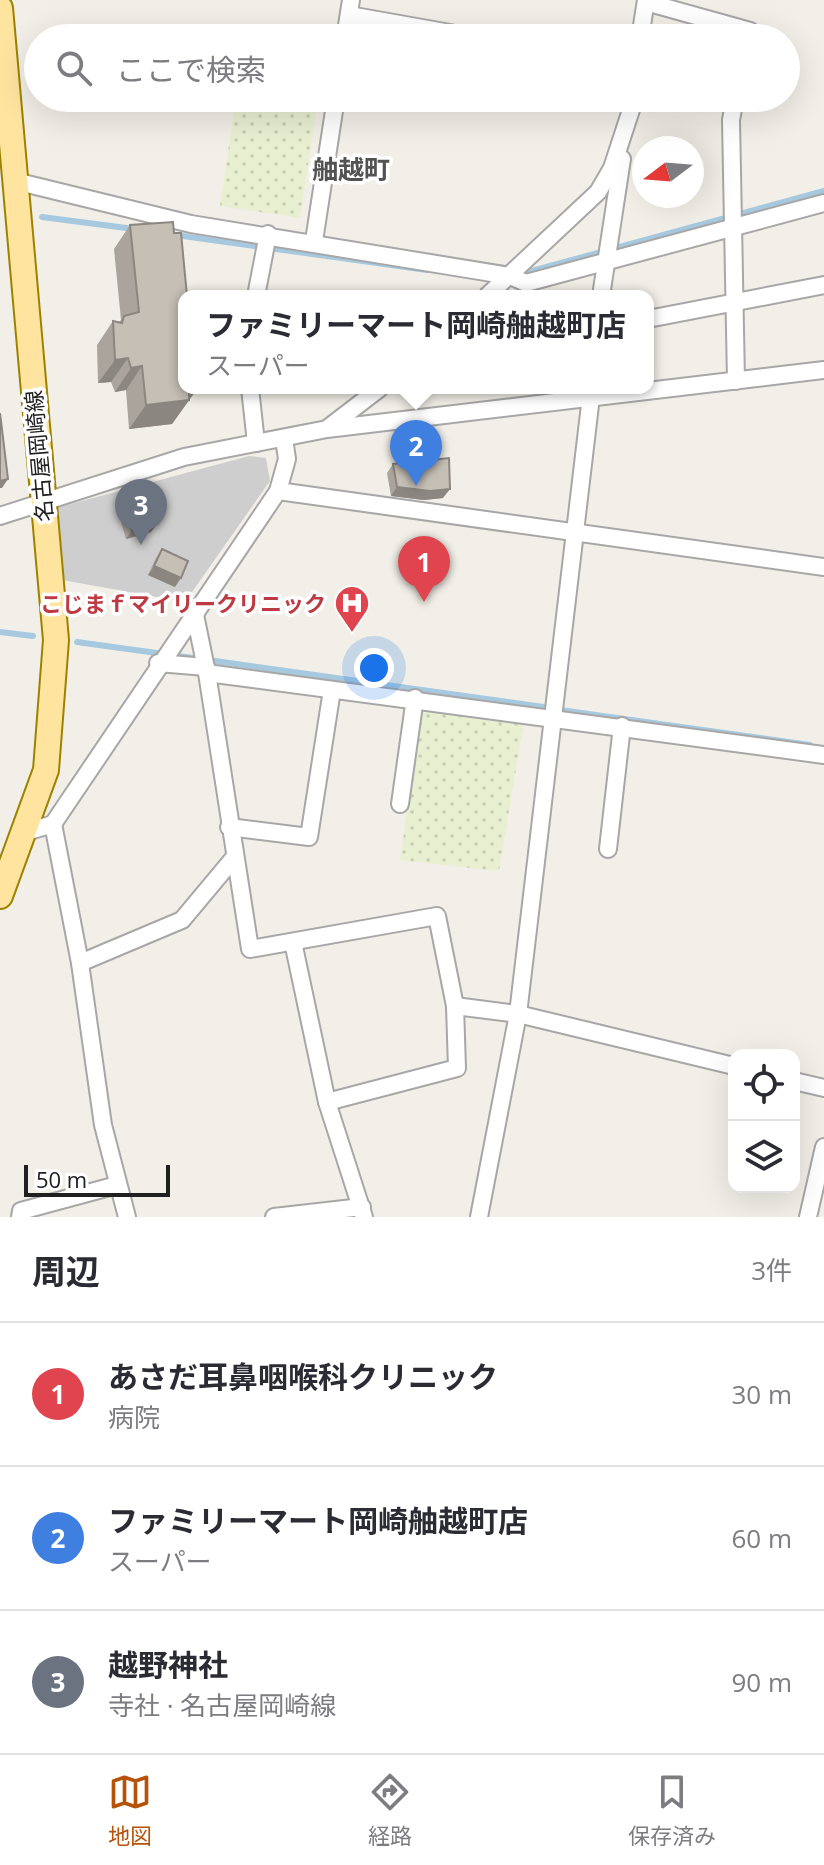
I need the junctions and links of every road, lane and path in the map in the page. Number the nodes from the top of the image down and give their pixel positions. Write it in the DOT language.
graph roads {
  1 [pos="646,1"];
  2 [pos="350,7"];
  3 [pos="0,8"];
  4 [pos="420,24"];
  5 [pos="642,24"];
  6 [pos="726,24"];
  7 [pos="334,112"];
  8 [pos="629,112"];
  9 [pos="630,112"];
  10 [pos="732,112"];
  11 [pos="15,181"];
  12 [pos="824,203"];
  13 [pos="733,228"];
  14 [pos="268,234"];
  15 [pos="314,241"];
  16 [pos="604,263"];
  17 [pos="510,276"];
  18 [pos="824,285"];
  19 [pos="257,290"];
  20 [pos="494,290"];
  21 [pos="602,290"];
  22 [pos="734,302"];
  23 [pos="654,318"];
  24 [pos="824,370"];
  25 [pos="736,381"];
  26 [pos="654,387"];
  27 [pos="251,394"];
  28 [pos="372,394"];
  29 [pos="578,394"];
  30 [pos="592,394"];
  31 [pos="327,429"];
  32 [pos="284,439"];
  33 [pos="256,443"];
  34 [pos="278,491"];
  35 [pos="44,503"];
  36 [pos="0,516"];
  37 [pos="573,533"];
  38 [pos="824,567"];
  39 [pos="194,610"];
  40 [pos="163,657"];
  41 [pos="205,664"];
  42 [pos="332,690"];
  43 [pos="415,698"];
  44 [pos="551,716"];
  45 [pos="622,726"];
  46 [pos="824,755"];
  47 [pos="400,804"];
  48 [pos="53,824"];
  49 [pos="229,827"];
  50 [pos="26,832"];
  51 [pos="608,849"];
  52 [pos="233,859"];
  53 [pos="0,896"];
  54 [pos="293,942"];
  55 [pos="80,963"];
  56 [pos="455,1006"];
  57 [pos="518,1014"];
  58 [pos="728,1065"];
  59 [pos="800,1082"];
  60 [pos="824,1088"];
  61 [pos="327,1102"];
  62 [pos="824,1147"];
  63 [pos="117,1185"];
  64 [pos="363,1212"];
  65 [pos="20,1217"];
  66 [pos="127,1217"];
  67 [pos="274,1217"];
  68 [pos="479,1217"];
  69 [pos="808,1217"];
  1 -- 5 [label="street"];
  1 -- 6 [label="street"];
  2 -- 4 [label="street"];
  3 -- 11 [label="main road, 名古屋岡崎線"];
  7 -- 15 [label="street"];
  8 -- 17 [label="street"];
  9 -- 16 [label="street"];
  10 -- 13 [label="street"];
  11 -- 14 [label="street"];
  11 -- 35 [label="main road, 名古屋岡崎線"];
  12 -- 13 [label="street"];
  13 -- 16 [label="street"];
  13 -- 22 [label="street"];
  14 -- 15 [label="street"];
  14 -- 19 [label="street"];
  15 -- 17 [label="street"];
  16 -- 17 [label="street"];
  16 -- 21 [label="street"];
  17 -- 20 [label="street"];
  18 -- 22 [label="street"];
  22 -- 23 [label="street"];
  22 -- 25 [label="street"];
  24 -- 25 [label="street"];
  25 -- 26 [label="street"];
  27 -- 33 [label="street"];
  28 -- 31 [label="street"];
  29 -- 31 [label="street"];
  30 -- 37 [label="street"];
  31 -- 32 [label="street"];
  32 -- 33 [label="street"];
  32 -- 34 [label="street"];
  33 -- 35 [label="street"];
  34 -- 37 [label="street"];
  34 -- 39 [label="street"];
  35 -- 36 [label="street"];
  35 -- 50 [label="main road, 名古屋岡崎線"];
  37 -- 38 [label="street"];
  37 -- 44 [label="street"];
  39 -- 40 [label="street"];
  39 -- 41 [label="street"];
  40 -- 41 [label="street"];
  40 -- 48 [label="street"];
  41 -- 42 [label="street"];
  41 -- 49 [label="street"];
  42 -- 43 [label="street"];
  42 -- 49 [label="street"];
  43 -- 44 [label="street"];
  43 -- 47 [label="street"];
  44 -- 45 [label="street"];
  44 -- 57 [label="street"];
  45 -- 46 [label="street"];
  45 -- 51 [label="street"];
  48 -- 50 [label="street"];
  48 -- 55 [label="street"];
  49 -- 52 [label="street"];
  50 -- 53 [label="main road, 名古屋岡崎線"];
  52 -- 54 [label="street"];
  52 -- 55 [label="street"];
  54 -- 56 [label="street"];
  54 -- 61 [label="street"];
  55 -- 63 [label="street"];
  56 -- 57 [label="street"];
  56 -- 61 [label="street"];
  57 -- 58 [label="street"];
  57 -- 68 [label="street"];
  59 -- 60 [label="street"];
  61 -- 64 [label="street"];
  62 -- 69 [label="street"];
  63 -- 65 [label="street"];
  63 -- 66 [label="street"];
  64 -- 67 [label="street"];
}
